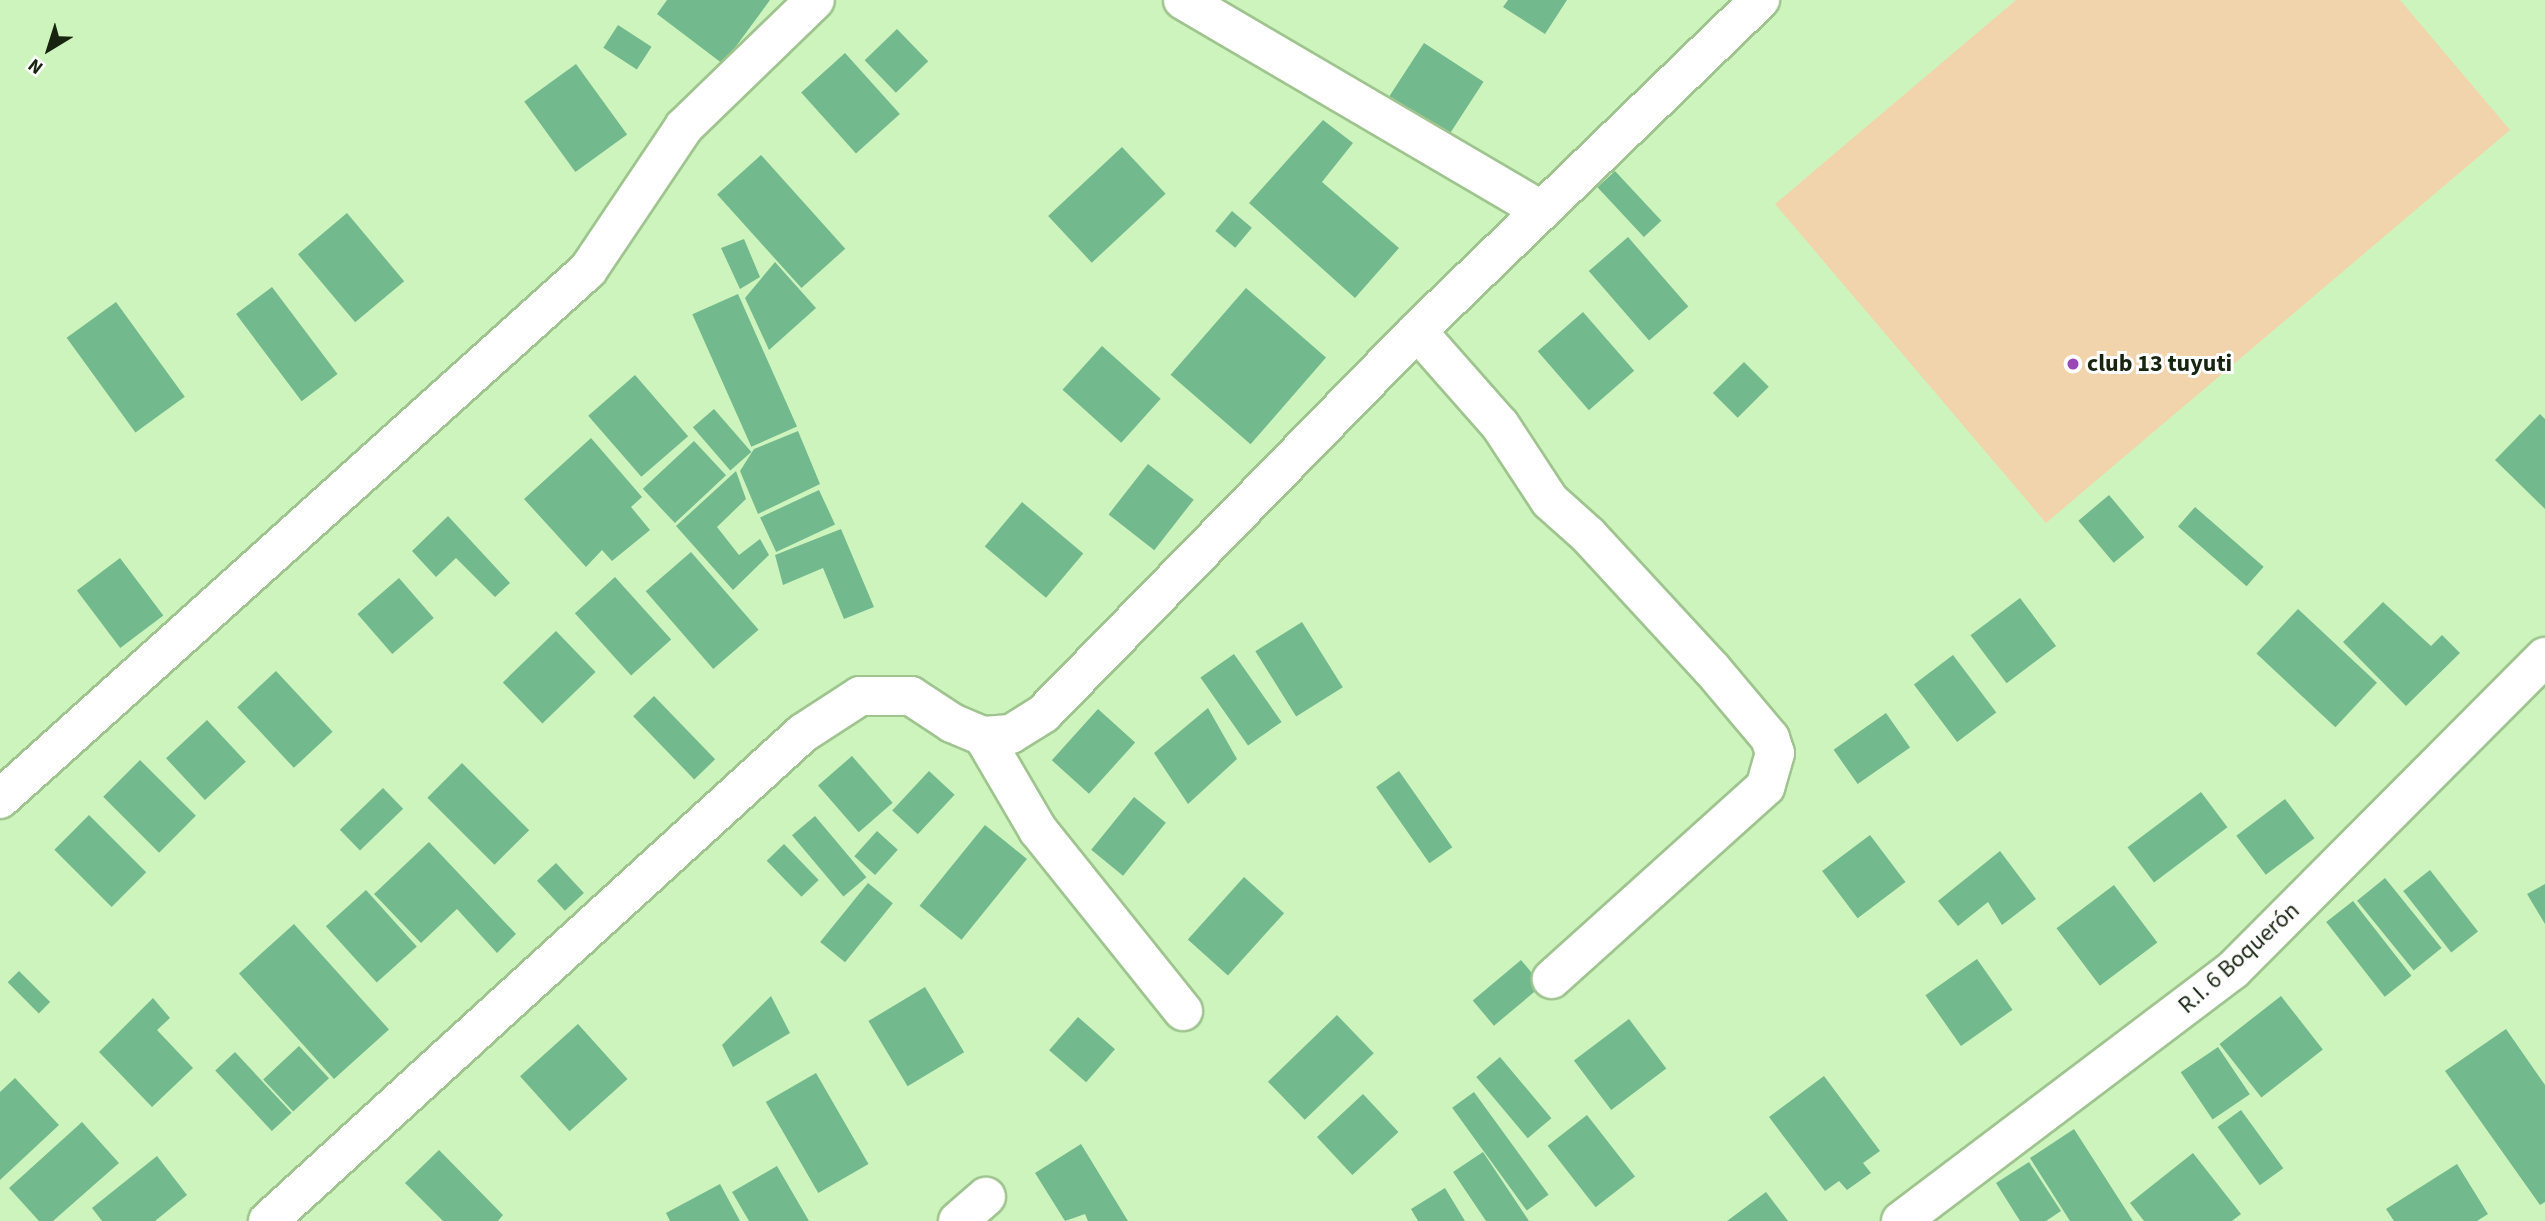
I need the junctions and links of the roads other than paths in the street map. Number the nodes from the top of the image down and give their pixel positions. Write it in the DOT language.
graph roads {
  1 [pos="815,0"];
  2 [pos="1183,0"];
  3 [pos="1760,0"];
  4 [pos="1541,210"];
  5 [pos="1418,331"];
  6 [pos="2542,668"];
  7 [pos="983,736"];
  8 [pos="0,799"];
  9 [pos="1552,979"];
  10 [pos="1183,1011"];
  11 [pos="268,1221"];
  12 [pos="1901,1221"];
  1 -- 8 [label="street"];
  2 -- 4 [label="street"];
  3 -- 4 [label="street"];
  4 -- 5 [label="street"];
  5 -- 7 [label="street"];
  5 -- 9 [label="street"];
  6 -- 12 [label="street, R.I. 6 Boquerón"];
  7 -- 10 [label="street"];
  7 -- 11 [label="street"];
}
